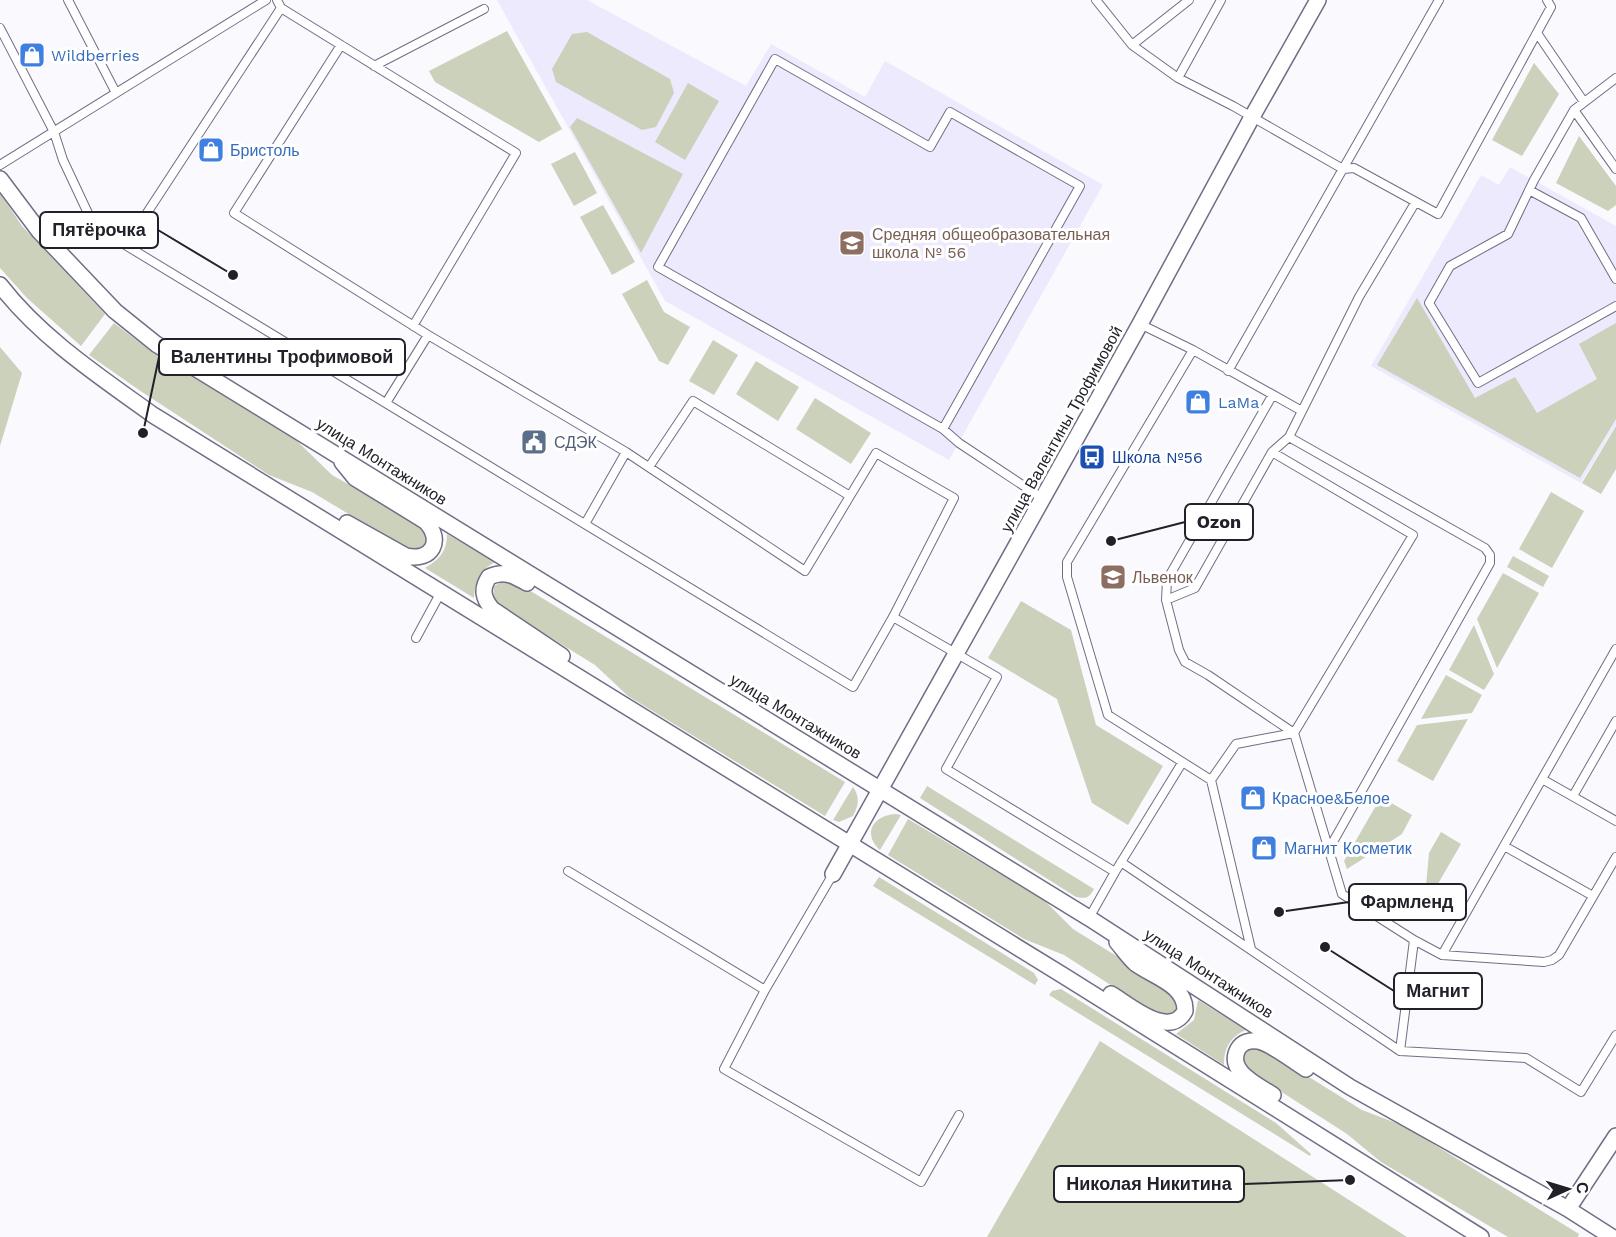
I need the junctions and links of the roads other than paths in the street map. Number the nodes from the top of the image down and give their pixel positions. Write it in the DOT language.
graph roads {
  1 [pos="68,0"];
  2 [pos="266,0"];
  3 [pos="277,0"];
  4 [pos="1096,0"];
  5 [pos="1189,0"];
  6 [pos="1221,0"];
  7 [pos="1318,0"];
  8 [pos="1439,0"];
  9 [pos="1547,0"];
  10 [pos="281,8"];
  11 [pos="484,9"];
  12 [pos="0,28"];
  13 [pos="1537,33"];
  14 [pos="340,45"];
  15 [pos="1132,45"];
  16 [pos="374,66"];
  17 [pos="1178,78"];
  18 [pos="1616,78"];
  19 [pos="116,93"];
  20 [pos="1584,102"];
  21 [pos="1574,110"];
  22 [pos="1252,117"];
  23 [pos="54,132"];
  24 [pos="0,165"];
  25 [pos="1343,169"];
  26 [pos="1616,169"];
  27 [pos="0,179"];
  28 [pos="1529,190"];
  29 [pos="1415,203"];
  30 [pos="126,245"];
  31 [pos="1616,279"];
  32 [pos="0,285"];
  33 [pos="1616,306"];
  34 [pos="1140,324"];
  35 [pos="413,326"];
  36 [pos="428,336"];
  37 [pos="1193,350"];
  38 [pos="1228,370"];
  39 [pos="1272,396"];
  40 [pos="386,404"];
  41 [pos="1302,411"];
  42 [pos="943,429"];
  43 [pos="1288,437"];
  44 [pos="333,452"];
  45 [pos="626,452"];
  46 [pos="1272,452"];
  47 [pos="649,467"];
  48 [pos="850,496"];
  49 [pos="1042,498"];
  50 [pos="300,505"];
  51 [pos="585,524"];
  52 [pos="441,592"];
  53 [pos="1166,600"];
  54 [pos="893,617"];
  55 [pos="602,619"];
  56 [pos="416,638"];
  57 [pos="1616,649"];
  58 [pos="957,653"];
  59 [pos="600,691"];
  60 [pos="1616,721"];
  61 [pos="1294,733"];
  62 [pos="1182,763"];
  63 [pos="1542,779"];
  64 [pos="1210,780"];
  65 [pos="881,789"];
  66 [pos="1573,796"];
  67 [pos="1616,821"];
  68 [pos="849,845"];
  69 [pos="1504,846"];
  70 [pos="1329,849"];
  71 [pos="1616,857"];
  72 [pos="1121,862"];
  73 [pos="568,871"];
  74 [pos="1114,872"];
  75 [pos="833,874"];
  76 [pos="1593,896"];
  77 [pos="1089,918"];
  78 [pos="1108,930"];
  79 [pos="1414,940"];
  80 [pos="1251,949"];
  81 [pos="1442,955"];
  82 [pos="1064,976"];
  83 [pos="765,990"];
  84 [pos="1616,1035"];
  85 [pos="1400,1051"];
  86 [pos="1350,1087"];
  87 [pos="959,1115"];
  88 [pos="1616,1136"];
  89 [pos="1335,1145"];
  90 [pos="1611,1153"];
  91 [pos="1568,1209"];
  92 [pos="1481,1237"];
  93 [pos="1612,1237"];
  1 -- 19 [label="lane"];
  2 -- 19 [label="lane"];
  3 -- 10 [label="lane"];
  4 -- 15 [label="lane"];
  5 -- 15 [label="lane"];
  6 -- 17 [label="lane"];
  7 -- 22 [label="street, улица Валентины Трофимовой"];
  8 -- 25 [label="lane"];
  9 -- 13 [label="lane"];
  10 -- 14 [label="lane"];
  10 -- 30 [label="lane"];
  11 -- 16 [label="lane"];
  12 -- 23 [label="lane"];
  13 -- 20 [label="lane"];
  13 -- 29 [label="lane"];
  14 -- 16 [label="lane"];
  14 -- 35 [label="lane"];
  15 -- 17 [label="lane"];
  16 -- 35 [label="lane"];
  17 -- 22 [label="lane"];
  18 -- 20 [label="lane"];
  19 -- 23 [label="lane"];
  20 -- 21 [label="lane"];
  21 -- 26 [label="lane"];
  21 -- 28 [label="lane"];
  22 -- 25 [label="lane"];
  22 -- 34 [label="street, улица Валентины Трофимовой"];
  23 -- 24 [label="lane"];
  23 -- 30 [label="lane"];
  25 -- 29 [label="lane"];
  25 -- 38 [label="lane"];
  27 -- 44 [label="street, улица Монтажников"];
  28 -- 31 [label="lane"];
  28 -- 33 [label="lane"];
  29 -- 41 [label="lane"];
  30 -- 40 [label="lane"];
  32 -- 50 [label="street"];
  34 -- 37 [label="lane"];
  34 -- 49 [label="street, улица Валентины Трофимовой"];
  35 -- 36 [label="lane"];
  36 -- 40 [label="lane"];
  36 -- 45 [label="lane"];
  37 -- 38 [label="lane"];
  37 -- 62 [label="lane"];
  38 -- 39 [label="lane"];
  39 -- 41 [label="lane"];
  39 -- 53 [label="lane"];
  40 -- 51 [label="lane"];
  41 -- 43 [label="lane"];
  42 -- 42 [label="lane"];
  42 -- 49 [label="lane"];
  43 -- 46 [label="lane"];
  43 -- 70 [label="lane"];
  44 -- 50 [label="street"];
  44 -- 55 [label="street, улица Монтажников"];
  45 -- 47 [label="lane"];
  45 -- 51 [label="lane"];
  46 -- 53 [label="lane"];
  46 -- 61 [label="lane"];
  47 -- 48 [label="lane"];
  47 -- 48 [label="lane"];
  48 -- 54 [label="lane"];
  49 -- 58 [label="street, улица Валентины Трофимовой"];
  50 -- 52 [label="street"];
  51 -- 54 [label="lane"];
  52 -- 56 [label="lane"];
  52 -- 59 [label="street"];
  53 -- 61 [label="lane"];
  54 -- 58 [label="lane"];
  55 -- 59 [label="street"];
  55 -- 65 [label="street, улица Монтажников"];
  57 -- 63 [label="lane"];
  58 -- 65 [label="street, улица Валентины Трофимовой"];
  58 -- 74 [label="lane"];
  59 -- 68 [label="street"];
  60 -- 66 [label="lane"];
  61 -- 64 [label="lane"];
  61 -- 70 [label="lane"];
  62 -- 64 [label="lane"];
  62 -- 72 [label="lane"];
  63 -- 66 [label="lane"];
  63 -- 69 [label="lane"];
  64 -- 80 [label="lane"];
  65 -- 68 [label="street, улица Валентины Трофимовой"];
  65 -- 77 [label="street, улица Монтажников"];
  66 -- 67 [label="lane"];
  68 -- 75 [label="street, улица Валентины Трофимовой"];
  68 -- 82 [label="street"];
  69 -- 76 [label="lane"];
  69 -- 81 [label="lane"];
  70 -- 79 [label="lane"];
  71 -- 76 [label="lane"];
  72 -- 74 [label="lane"];
  72 -- 80 [label="lane"];
  73 -- 83 [label="lane"];
  74 -- 77 [label="lane"];
  75 -- 83 [label="lane"];
  76 -- 81 [label="lane"];
  77 -- 78 [label="street, улица Монтажников"];
  78 -- 82 [label="street"];
  78 -- 86 [label="street, улица Монтажников"];
  79 -- 81 [label="lane"];
  79 -- 85 [label="lane"];
  80 -- 85 [label="lane"];
  82 -- 89 [label="street"];
  83 -- 87 [label="lane"];
  84 -- 85 [label="lane"];
  86 -- 89 [label="street"];
  86 -- 91 [label="street, улица Монтажников"];
  88 -- 90 [label="street"];
  89 -- 92 [label="street"];
  90 -- 91 [label="street"];
  91 -- 93 [label="street, улица Монтажников"];
}
